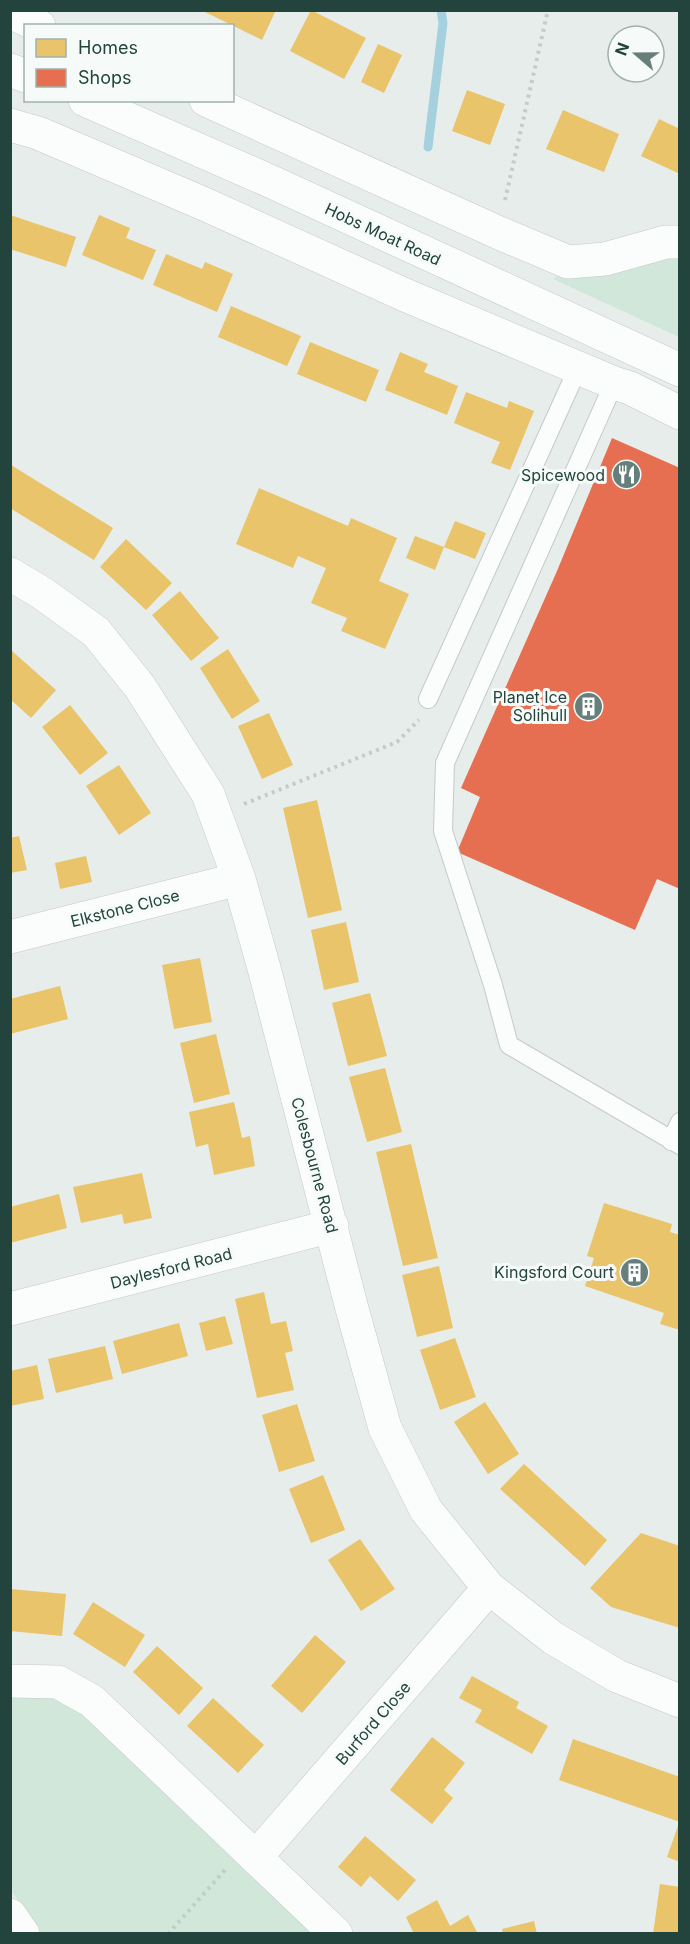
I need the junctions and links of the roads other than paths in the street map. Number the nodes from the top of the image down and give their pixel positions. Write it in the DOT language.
graph roads {
  1 [pos="10,12"];
  2 [pos="35,24"];
  3 [pos="90,102"];
  4 [pos="210,102"];
  5 [pos="10,125"];
  6 [pos="680,243"];
  7 [pos="645,355"];
  8 [pos="578,368"];
  9 [pos="680,370"];
  10 [pos="622,386"];
  11 [pos="680,413"];
  12 [pos="10,574"];
  13 [pos="428,699"];
  14 [pos="239,879"];
  15 [pos="10,937"];
  16 [pos="680,1122"];
  17 [pos="675,1143"];
  18 [pos="332,1226"];
  19 [pos="10,1309"];
  20 [pos="489,1588"];
  21 [pos="10,1681"];
  22 [pos="680,1701"];
  23 [pos="250,1852"];
  24 [pos="10,1915"];
  25 [pos="23,1934"];
  26 [pos="336,1934"];
  1 -- 2 [label="street"];
  3 -- 7 [label="street, Hobs Moat Road"];
  4 -- 6 [label="street"];
  5 -- 8 [label="street"];
  7 -- 9 [label="street, Hobs Moat Road"];
  7 -- 10 [label="street"];
  8 -- 10 [label="street"];
  8 -- 13 [label="lane"];
  10 -- 11 [label="street"];
  10 -- 17 [label="lane"];
  12 -- 14 [label="street, Colesbourne Road"];
  14 -- 15 [label="street, Elkstone Close"];
  14 -- 18 [label="street, Colesbourne Road"];
  16 -- 17 [label="lane"];
  18 -- 19 [label="street, Daylesford Road"];
  18 -- 20 [label="street, Colesbourne Road"];
  20 -- 22 [label="street, Colesbourne Road"];
  20 -- 23 [label="street, Burford Close"];
  21 -- 23 [label="street"];
  23 -- 26 [label="street"];
  24 -- 25 [label="street"];
}
